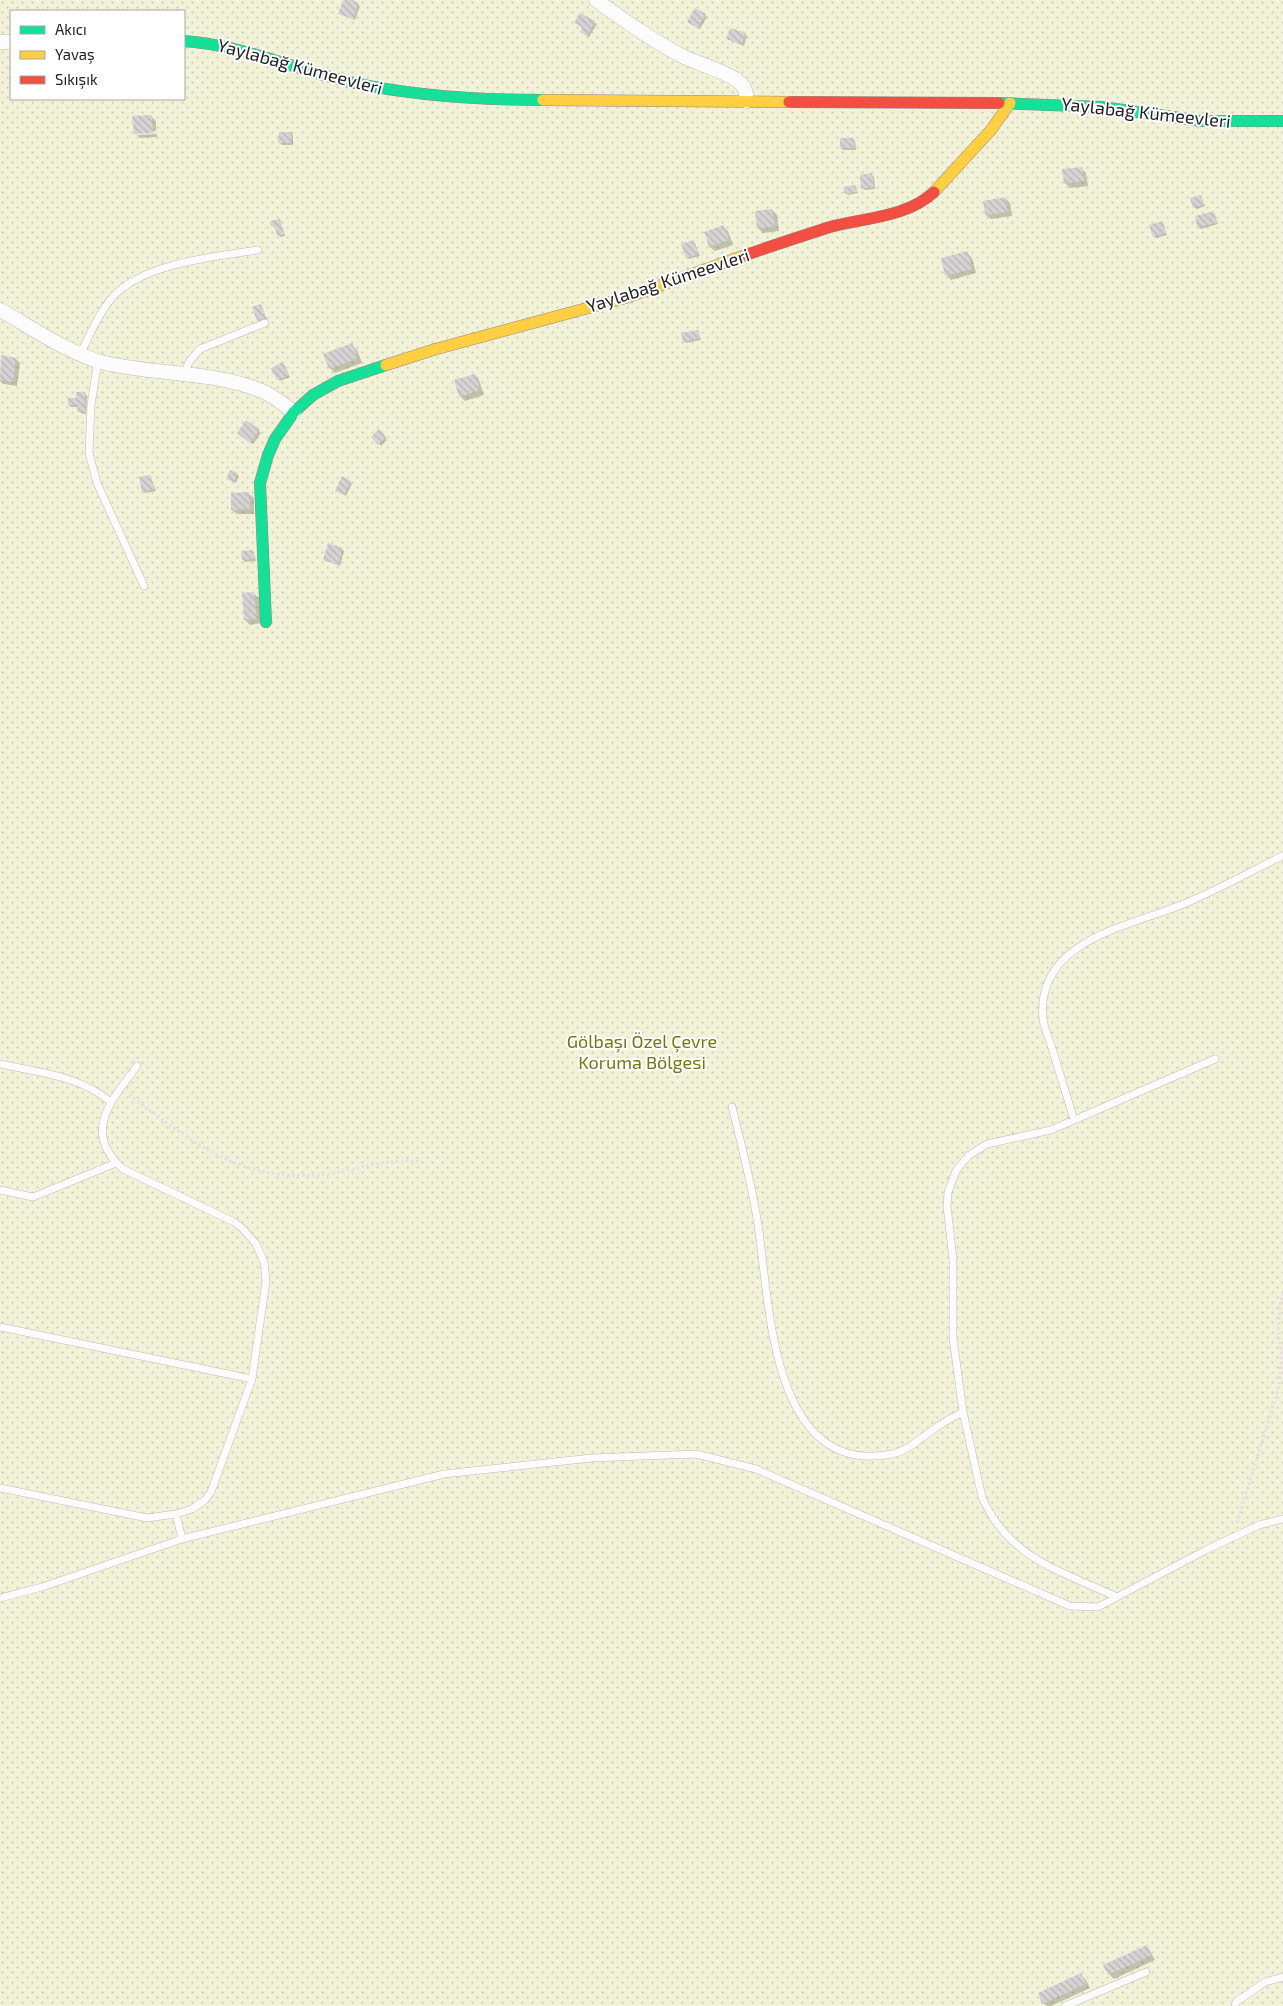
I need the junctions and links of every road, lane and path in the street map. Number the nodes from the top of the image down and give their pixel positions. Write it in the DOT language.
graph roads {
  1 [pos="596,0"];
  2 [pos="185,41"];
  3 [pos="747,101"];
  4 [pos="1010,103"];
  5 [pos="1283,121"];
  6 [pos="258,250"];
  7 [pos="0,310"];
  8 [pos="265,323"];
  9 [pos="80,354"];
  10 [pos="98,360"];
  11 [pos="184,374"];
  12 [pos="294,412"];
  13 [pos="144,586"];
  14 [pos="266,622"];
  15 [pos="1282,856"];
  16 [pos="1216,1059"];
  17 [pos="0,1064"];
  18 [pos="137,1066"];
  19 [pos="120,1089"];
  20 [pos="111,1102"];
  21 [pos="732,1107"];
  22 [pos="1074,1120"];
  23 [pos="421,1160"];
  24 [pos="116,1163"];
  25 [pos="0,1190"];
  26 [pos="1283,1293"];
  27 [pos="0,1327"];
  28 [pos="252,1379"];
  29 [pos="963,1412"];
  30 [pos="0,1488"];
  31 [pos="176,1514"];
  32 [pos="1283,1519"];
  33 [pos="1240,1534"];
  34 [pos="182,1539"];
  35 [pos="1117,1597"];
  36 [pos="0,1598"];
  37 [pos="1146,1972"];
  38 [pos="1283,1978"];
  39 [pos="1065,2006"];
  40 [pos="1235,2006"];
  1 -- 3 [label="street"];
  2 -- 3 [label="street, Yaylabağ Kümeevleri"];
  3 -- 4 [label="street, Yaylabağ Kümeevleri"];
  4 -- 5 [label="street, Yaylabağ Kümeevleri"];
  4 -- 12 [label="street, Yaylabağ Kümeevleri"];
  6 -- 9 [label="lane"];
  7 -- 9 [label="street"];
  8 -- 11 [label="lane"];
  9 -- 10 [label="street"];
  10 -- 11 [label="street"];
  10 -- 13 [label="lane"];
  11 -- 12 [label="street"];
  12 -- 14 [label="street, Yaylabağ Kümeevleri"];
  15 -- 22 [label="lane"];
  16 -- 22 [label="lane"];
  17 -- 20 [label="lane"];
  18 -- 19 [label="lane"];
  19 -- 20 [label="lane"];
  19 -- 23 [label="path"];
  20 -- 24 [label="lane"];
  21 -- 29 [label="lane"];
  22 -- 29 [label="lane"];
  24 -- 25 [label="lane"];
  24 -- 28 [label="lane"];
  26 -- 33 [label="path"];
  27 -- 28 [label="lane"];
  28 -- 31 [label="lane"];
  29 -- 35 [label="lane"];
  30 -- 31 [label="lane"];
  31 -- 34 [label="lane"];
  32 -- 33 [label="lane"];
  33 -- 35 [label="lane"];
  34 -- 35 [label="lane"];
  34 -- 36 [label="lane"];
  37 -- 39 [label="lane"];
  38 -- 40 [label="lane"];
}
